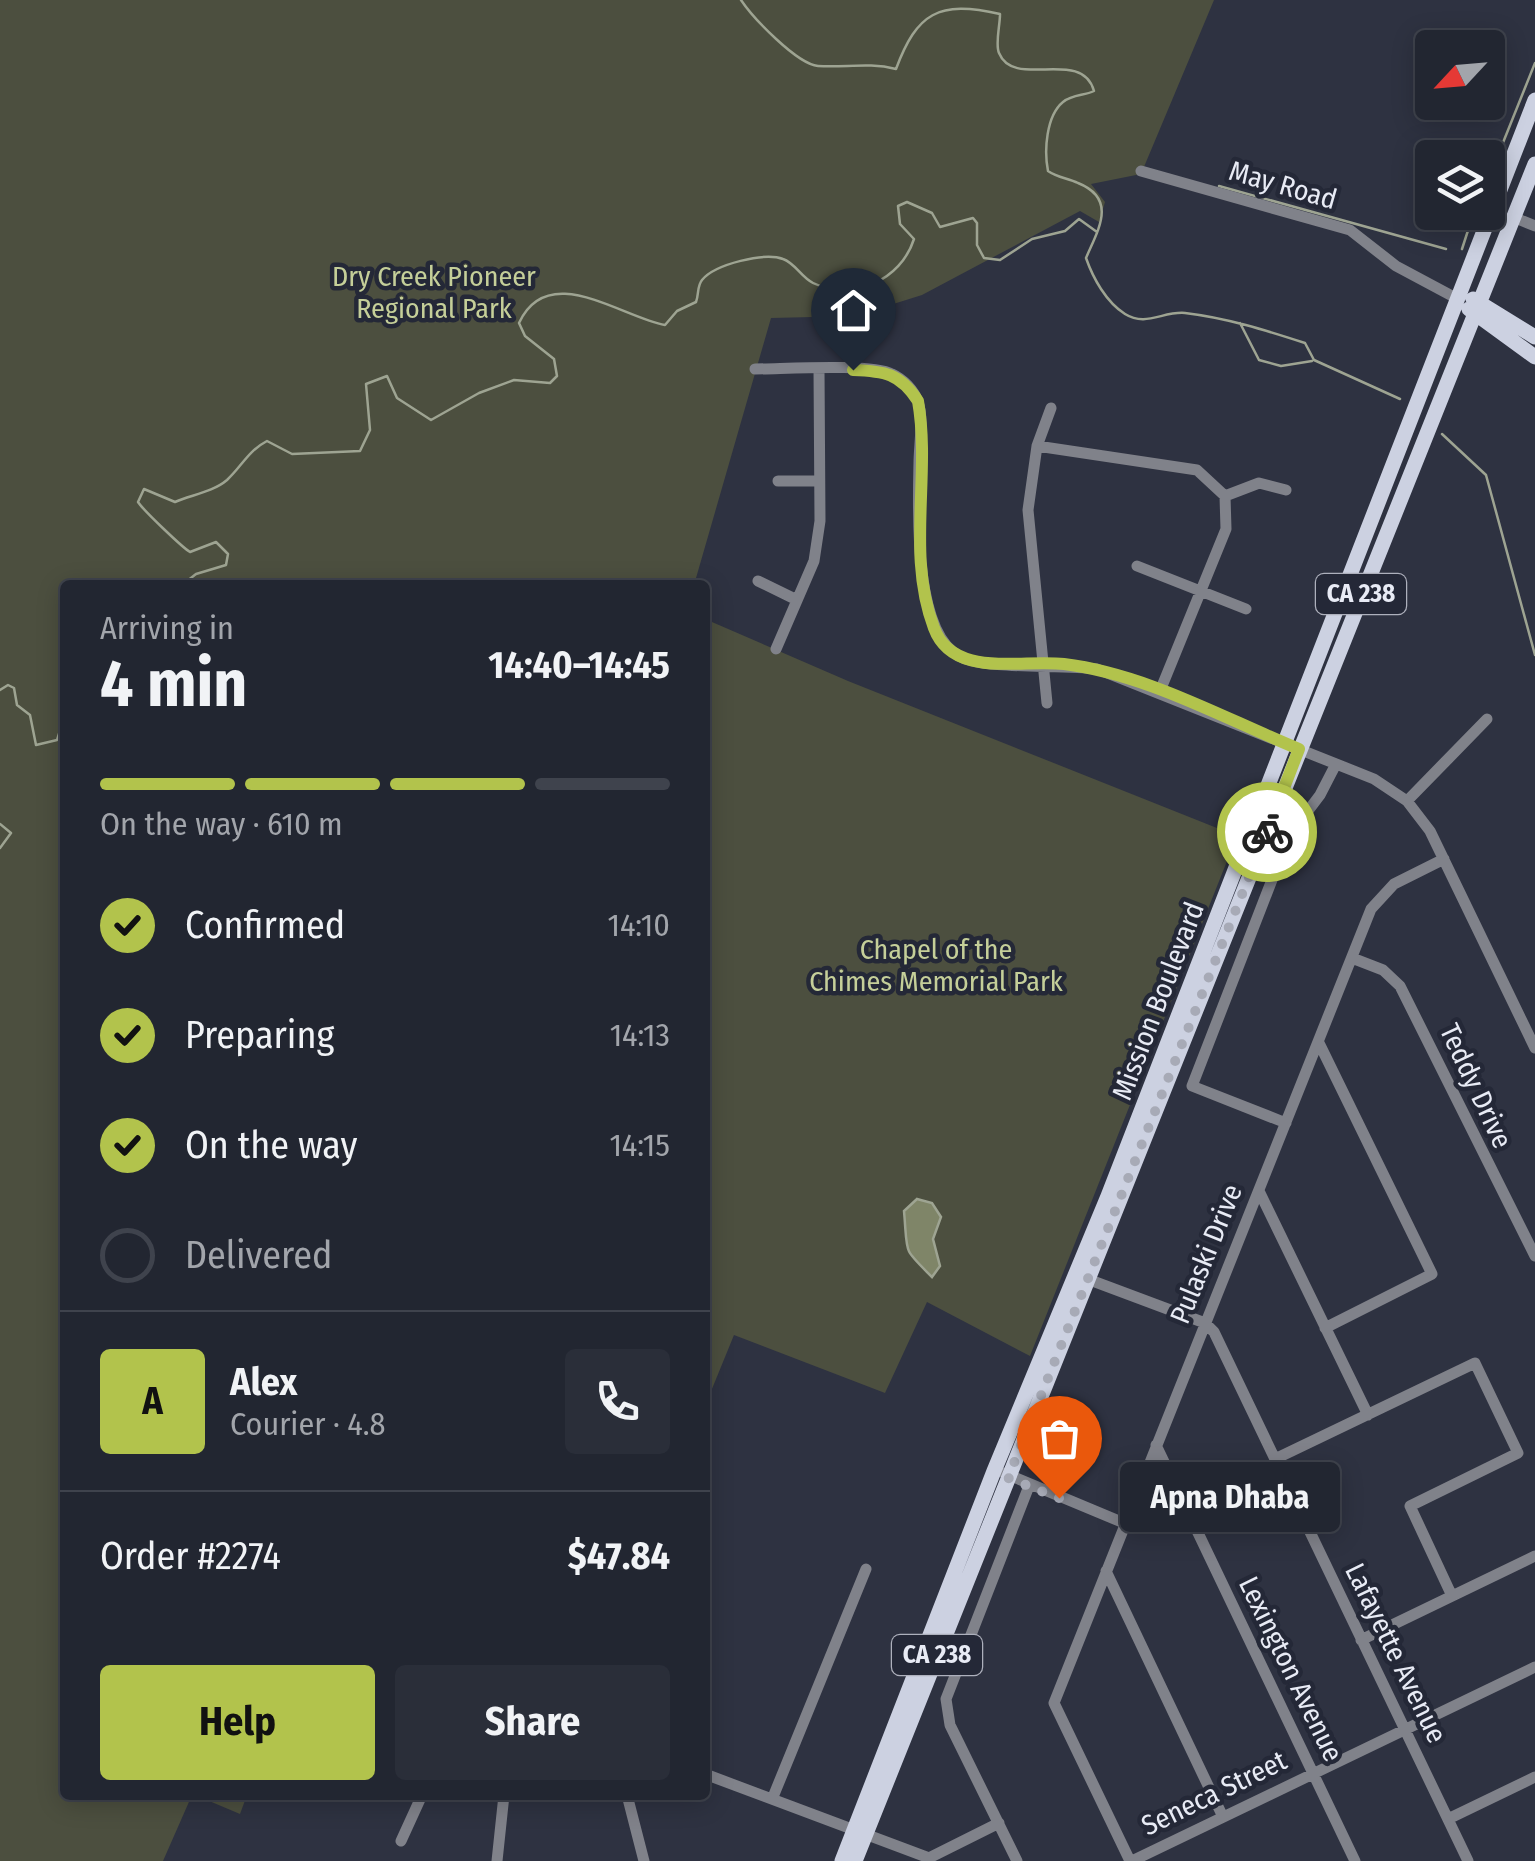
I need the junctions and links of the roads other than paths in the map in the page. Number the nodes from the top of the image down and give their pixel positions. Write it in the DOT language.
graph roads {
  1 [pos="1535,100"];
  2 [pos="1535,164"];
  3 [pos="1140,170"];
  4 [pos="1513,217"];
  5 [pos="1535,226"];
  6 [pos="1454,298"];
  7 [pos="1476,306"];
  8 [pos="1535,337"];
  9 [pos="1535,357"];
  10 [pos="755,369"];
  11 [pos="819,370"];
  12 [pos="1051,408"];
  13 [pos="1038,446"];
  14 [pos="778,481"];
  15 [pos="818,481"];
  16 [pos="1286,490"];
  17 [pos="1225,496"];
  18 [pos="1136,566"];
  19 [pos="758,581"];
  20 [pos="1200,592"];
  21 [pos="797,600"];
  22 [pos="1246,609"];
  23 [pos="776,649"];
  24 [pos="1045,663"];
  25 [pos="1160,690"];
  26 [pos="1046,704"];
  27 [pos="1486,719"];
  28 [pos="1292,746"];
  29 [pos="1336,764"];
  30 [pos="1407,800"];
  31 [pos="1444,858"];
  32 [pos="1352,958"];
  33 [pos="1320,1043"];
  34 [pos="1535,1048"];
  35 [pos="1286,1124"];
  36 [pos="1258,1191"];
  37 [pos="1535,1256"];
  38 [pos="1084,1278"];
  39 [pos="1205,1323"];
  40 [pos="1325,1328"];
  41 [pos="1368,1415"];
  42 [pos="1156,1445"];
  43 [pos="1275,1460"];
  44 [pos="996,1465"];
  45 [pos="1008,1478"];
  46 [pos="1030,1486"];
  47 [pos="1124,1523"];
  48 [pos="1535,1556"];
  49 [pos="866,1569"];
  50 [pos="1106,1571"];
  51 [pos="1452,1596"];
  52 [pos="1362,1640"];
  53 [pos="1535,1667"];
  54 [pos="1404,1730"];
  55 [pos="1313,1772"];
  56 [pos="710,1776"];
  57 [pos="1535,1777"];
  58 [pos="773,1797"];
  59 [pos="420,1800"];
  60 [pos="503,1800"];
  61 [pos="628,1800"];
  62 [pos="1223,1817"];
  63 [pos="1448,1819"];
  64 [pos="999,1823"];
  65 [pos="861,1831"];
  66 [pos="401,1841"];
  67 [pos="928,1860"];
  68 [pos="497,1861"];
  69 [pos="644,1861"];
  70 [pos="842,1861"];
  71 [pos="855,1861"];
  72 [pos="1018,1861"];
  73 [pos="1131,1861"];
  74 [pos="1356,1861"];
  75 [pos="1468,1861"];
  1 -- 6 [label="main road, Mission Boulevard / CA 238"];
  2 -- 4 [label="main road, Mission Boulevard / CA 238"];
  3 -- 6 [label="street, May Road"];
  4 -- 5 [label="street"];
  4 -- 7 [label="main road, Mission Boulevard / CA 238"];
  6 -- 7 [label="main road"];
  6 -- 28 [label="main road, Mission Boulevard / CA 238"];
  7 -- 8 [label="main road"];
  7 -- 9 [label="main road"];
  7 -- 28 [label="main road, Mission Boulevard / CA 238"];
  10 -- 11 [label="street"];
  11 -- 15 [label="street"];
  11 -- 24 [label="street"];
  12 -- 13 [label="street"];
  13 -- 17 [label="street"];
  13 -- 24 [label="street"];
  14 -- 15 [label="street"];
  15 -- 21 [label="street"];
  16 -- 17 [label="street"];
  17 -- 20 [label="street"];
  18 -- 20 [label="street"];
  19 -- 21 [label="street"];
  20 -- 22 [label="street"];
  20 -- 25 [label="street"];
  21 -- 23 [label="street"];
  24 -- 25 [label="street"];
  24 -- 26 [label="street"];
  25 -- 28 [label="street"];
  27 -- 30 [label="street"];
  28 -- 29 [label="street"];
  28 -- 38 [label="main road, Mission Boulevard / CA 238"];
  29 -- 30 [label="street"];
  29 -- 35 [label="street"];
  30 -- 31 [label="street"];
  31 -- 32 [label="street, Pulaski Drive"];
  31 -- 34 [label="street"];
  32 -- 33 [label="street, Pulaski Drive"];
  32 -- 37 [label="street, Teddy Drive"];
  33 -- 35 [label="street, Pulaski Drive"];
  33 -- 40 [label="street"];
  35 -- 36 [label="street, Pulaski Drive"];
  36 -- 39 [label="street, Pulaski Drive"];
  36 -- 40 [label="street"];
  38 -- 39 [label="street"];
  38 -- 44 [label="main road, Mission Boulevard / CA 238"];
  38 -- 45 [label="main road, Mission Boulevard / CA 238"];
  39 -- 42 [label="street, Pulaski Drive"];
  39 -- 43 [label="street, Lafayette Avenue"];
  40 -- 41 [label="street"];
  41 -- 43 [label="street"];
  41 -- 51 [label="street"];
  42 -- 47 [label="street, Pulaski Drive"];
  42 -- 55 [label="street, Lexington Avenue"];
  43 -- 52 [label="street, Lafayette Avenue"];
  44 -- 45 [label="street"];
  44 -- 65 [label="main road, Mission Boulevard / CA 238"];
  45 -- 46 [label="street"];
  45 -- 65 [label="main road, Mission Boulevard / CA 238"];
  46 -- 47 [label="street"];
  46 -- 64 [label="street"];
  47 -- 50 [label="street, Pulaski Drive"];
  48 -- 51 [label="street"];
  49 -- 58 [label="street"];
  50 -- 62 [label="street"];
  50 -- 73 [label="street, Pulaski Drive"];
  51 -- 52 [label="street"];
  52 -- 54 [label="street, Lafayette Avenue"];
  53 -- 54 [label="street, Seneca Street"];
  54 -- 55 [label="street, Seneca Street"];
  54 -- 63 [label="street, Lafayette Avenue"];
  55 -- 62 [label="street, Seneca Street"];
  55 -- 74 [label="street, Lexington Avenue"];
  56 -- 58 [label="street"];
  57 -- 63 [label="street"];
  58 -- 65 [label="street"];
  59 -- 66 [label="street"];
  60 -- 68 [label="street"];
  61 -- 69 [label="street"];
  62 -- 73 [label="street, Seneca Street"];
  63 -- 75 [label="street, Lafayette Avenue"];
  64 -- 67 [label="street"];
  64 -- 72 [label="street"];
  65 -- 67 [label="street"];
  65 -- 70 [label="main road, Mission Boulevard / CA 238"];
  65 -- 71 [label="main road, Mission Boulevard / CA 238"];
}
